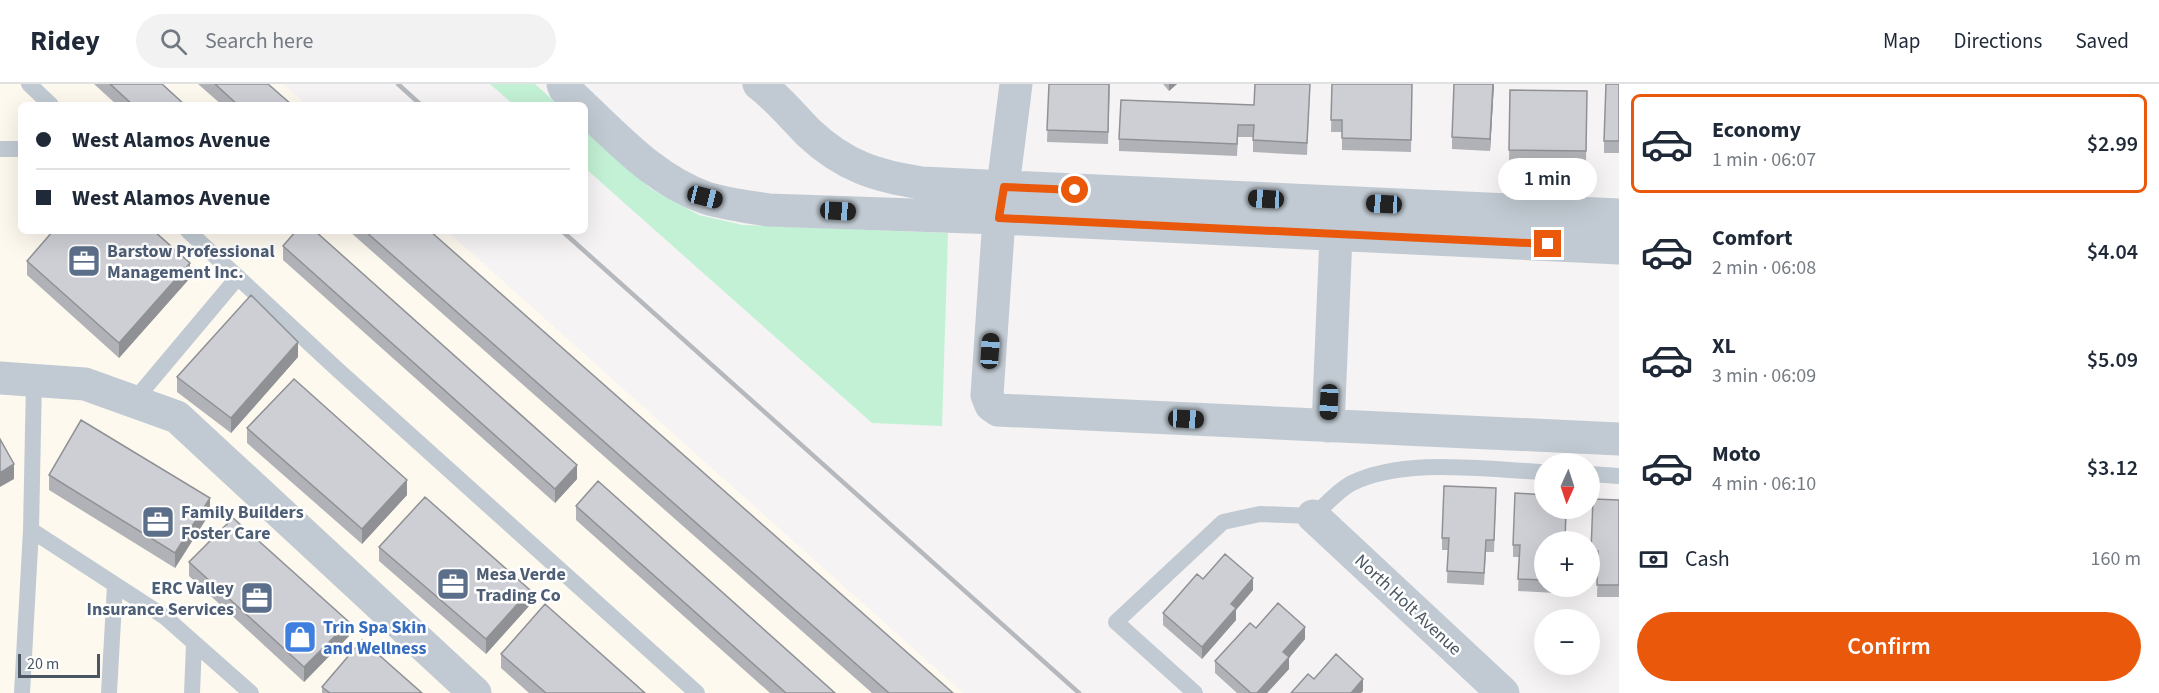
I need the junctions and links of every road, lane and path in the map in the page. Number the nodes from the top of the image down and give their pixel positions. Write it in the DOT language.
graph roads {
  1 [pos="28,84"];
  2 [pos="563,84"];
  3 [pos="759,84"];
  4 [pos="1016,84"];
  5 [pos="48,102"];
  6 [pos="580,102"];
  7 [pos="588,110"];
  8 [pos="0,149"];
  9 [pos="18,149"];
  10 [pos="851,164"];
  11 [pos="1337,202"];
  12 [pos="1001,203"];
  13 [pos="838,211"];
  14 [pos="1619,215"];
  15 [pos="191,234"];
  16 [pos="1336,234"];
  17 [pos="1619,248"];
  18 [pos="238,278"];
  19 [pos="0,378"];
  20 [pos="34,380"];
  21 [pos="133,402"];
  22 [pos="1328,426"];
  23 [pos="1619,439"];
  24 [pos="1534,472"];
  25 [pos="1600,475"];
  26 [pos="1619,476"];
  27 [pos="1313,516"];
  28 [pos="31,530"];
  29 [pos="115,585"];
  30 [pos="194,644"];
  31 [pos="22,693"];
  32 [pos="109,693"];
  33 [pos="192,693"];
  34 [pos="250,693"];
  35 [pos="475,693"];
  36 [pos="697,693"];
  37 [pos="1195,693"];
  38 [pos="1503,693"];
  1 -- 5 [label="lane"];
  2 -- 6 [label="street"];
  3 -- 10 [label="street"];
  4 -- 12 [label="street"];
  7 -- 13 [label="street"];
  8 -- 9 [label="lane"];
  10 -- 12 [label="street"];
  10 -- 13 [label="street"];
  11 -- 12 [label="street"];
  11 -- 14 [label="street"];
  11 -- 16 [label="street"];
  12 -- 13 [label="street"];
  12 -- 16 [label="street"];
  12 -- 22 [label="street"];
  15 -- 18 [label="lane"];
  16 -- 17 [label="street"];
  16 -- 22 [label="street"];
  18 -- 21 [label="lane"];
  18 -- 36 [label="lane"];
  19 -- 20 [label="street"];
  20 -- 21 [label="street"];
  20 -- 28 [label="lane"];
  21 -- 35 [label="street"];
  22 -- 23 [label="street"];
  24 -- 27 [label="lane"];
  25 -- 26 [label="lane"];
  27 -- 37 [label="lane"];
  27 -- 38 [label="street, North Holt Avenue"];
  28 -- 29 [label="lane"];
  28 -- 31 [label="lane"];
  29 -- 30 [label="lane"];
  29 -- 32 [label="lane"];
  30 -- 33 [label="lane"];
  30 -- 34 [label="lane"];
}
